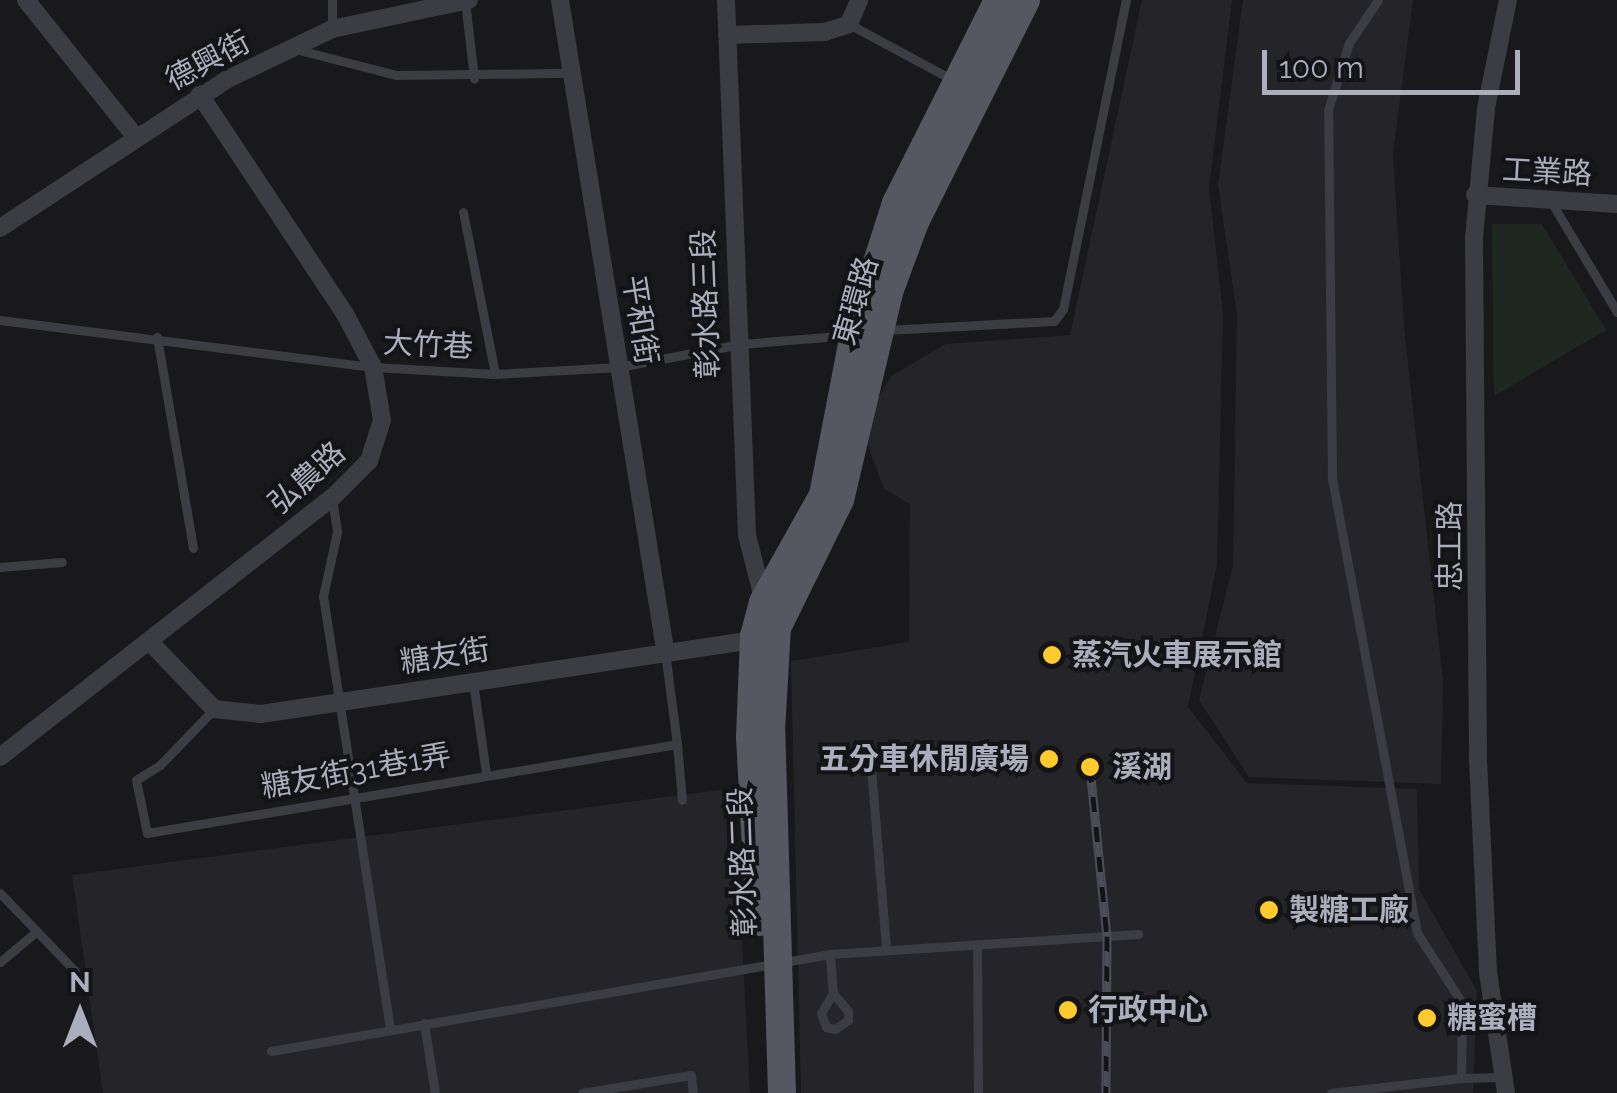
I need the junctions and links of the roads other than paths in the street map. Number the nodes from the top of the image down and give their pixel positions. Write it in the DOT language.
graph roads {
  1 [pos="26,0"];
  2 [pos="332,0"];
  3 [pos="467,0"];
  4 [pos="560,0"];
  5 [pos="726,0"];
  6 [pos="858,0"];
  7 [pos="998,0"];
  8 [pos="1026,0"];
  9 [pos="1126,0"];
  10 [pos="1378,0"];
  11 [pos="1508,0"];
  12 [pos="849,24"];
  13 [pos="332,29"];
  14 [pos="728,35"];
  15 [pos="292,48"];
  16 [pos="572,73"];
  17 [pos="474,78"];
  18 [pos="955,81"];
  19 [pos="200,95"];
  20 [pos="134,135"];
  21 [pos="1474,195"];
  22 [pos="1550,200"];
  23 [pos="1617,204"];
  24 [pos="463,212"];
  25 [pos="0,228"];
  26 [pos="1617,312"];
  27 [pos="0,320"];
  28 [pos="867,332"];
  29 [pos="157,337"];
  30 [pos="741,344"];
  31 [pos="373,367"];
  32 [pos="619,367"];
  33 [pos="494,374"];
  34 [pos="332,498"];
  35 [pos="193,548"];
  36 [pos="62,562"];
  37 [pos="0,568"];
  38 [pos="763,602"];
  39 [pos="769,635"];
  40 [pos="151,643"];
  41 [pos="664,649"];
  42 [pos="473,679"];
  43 [pos="341,700"];
  44 [pos="214,709"];
  45 [pos="750,737"];
  46 [pos="677,744"];
  47 [pos="0,757"];
  48 [pos="870,757"];
  49 [pos="486,774"];
  50 [pos="358,798"];
  51 [pos="682,800"];
  52 [pos="0,893"];
  53 [pos="37,931"];
  54 [pos="1138,934"];
  55 [pos="976,944"];
  56 [pos="886,948"];
  57 [pos="830,954"];
  58 [pos="0,962"];
  59 [pos="771,963"];
  60 [pos="76,971"];
  61 [pos="833,993"];
  62 [pos="424,1023"];
  63 [pos="390,1030"];
  64 [pos="271,1051"];
  65 [pos="1460,1078"];
  66 [pos="1505,1085"];
  67 [pos="436,1093"];
  68 [pos="582,1093"];
  69 [pos="693,1093"];
  70 [pos="763,1093"];
  71 [pos="782,1093"];
  72 [pos="978,1093"];
  73 [pos="1331,1093"];
  1 -- 20 [label="street"];
  2 -- 13 [label="lane"];
  3 -- 13 [label="street, 德興街"];
  3 -- 17 [label="lane"];
  4 -- 16 [label="street, 平和街"];
  5 -- 14 [label="street, 彰水路三段"];
  6 -- 12 [label="street"];
  7 -- 18 [label="main road, 東環路"];
  8 -- 28 [label="main road, 東環路"];
  9 -- 28 [label="lane, 大竹巷"];
  10 -- 65 [label="lane"];
  11 -- 21 [label="street, 忠工路"];
  12 -- 14 [label="street"];
  12 -- 18 [label="lane"];
  13 -- 15 [label="street, 德興街"];
  14 -- 30 [label="street, 彰水路三段"];
  15 -- 17 [label="lane"];
  15 -- 19 [label="street, 德興街"];
  16 -- 17 [label="lane"];
  16 -- 32 [label="street, 平和街"];
  18 -- 28 [label="main road, 東環路"];
  19 -- 20 [label="street, 德興街"];
  19 -- 31 [label="street, 弘農路"];
  20 -- 25 [label="street, 德興街"];
  21 -- 22 [label="street, 工業路"];
  21 -- 66 [label="street, 忠工路"];
  22 -- 23 [label="street, 工業路"];
  22 -- 26 [label="lane"];
  24 -- 33 [label="lane"];
  27 -- 29 [label="lane, 大竹巷"];
  28 -- 30 [label="lane, 大竹巷"];
  28 -- 38 [label="main road, 東環路"];
  28 -- 39 [label="main road, 東環路"];
  29 -- 31 [label="lane, 大竹巷"];
  29 -- 35 [label="lane"];
  30 -- 32 [label="lane, 大竹巷"];
  30 -- 38 [label="street, 彰水路三段"];
  31 -- 33 [label="lane, 大竹巷"];
  31 -- 34 [label="street, 弘農路"];
  32 -- 33 [label="lane, 大竹巷"];
  32 -- 41 [label="street, 平和街"];
  34 -- 40 [label="street, 弘農路"];
  34 -- 43 [label="lane"];
  36 -- 37 [label="lane"];
  38 -- 39 [label="main road, 彰水路三段"];
  39 -- 41 [label="street, 糖友街"];
  39 -- 45 [label="main road, 彰水路三段"];
  39 -- 59 [label="main road, 彰水路二段"];
  40 -- 44 [label="street"];
  40 -- 47 [label="street, 弘農路"];
  41 -- 42 [label="street, 糖友街"];
  41 -- 46 [label="lane"];
  42 -- 43 [label="street, 糖友街"];
  42 -- 49 [label="lane"];
  43 -- 44 [label="street, 糖友街"];
  43 -- 50 [label="lane"];
  44 -- 50 [label="lane, 糖友街31巷1弄"];
  45 -- 59 [label="main road, 彰水路二段"];
  46 -- 49 [label="lane, 糖友街31巷1弄"];
  46 -- 51 [label="lane"];
  48 -- 56 [label="lane"];
  49 -- 50 [label="lane, 糖友街31巷1弄"];
  50 -- 63 [label="lane"];
  52 -- 53 [label="lane"];
  53 -- 58 [label="lane"];
  53 -- 60 [label="lane"];
  54 -- 55 [label="lane"];
  55 -- 56 [label="lane"];
  55 -- 72 [label="lane"];
  56 -- 57 [label="lane"];
  57 -- 59 [label="lane"];
  57 -- 61 [label="lane"];
  59 -- 62 [label="lane"];
  59 -- 70 [label="main road, 彰水路二段"];
  59 -- 71 [label="main road, 彰水路二段"];
  62 -- 63 [label="lane"];
  62 -- 67 [label="lane"];
  63 -- 64 [label="lane"];
  65 -- 66 [label="lane"];
  65 -- 73 [label="lane"];
  68 -- 69 [label="lane"];
}
